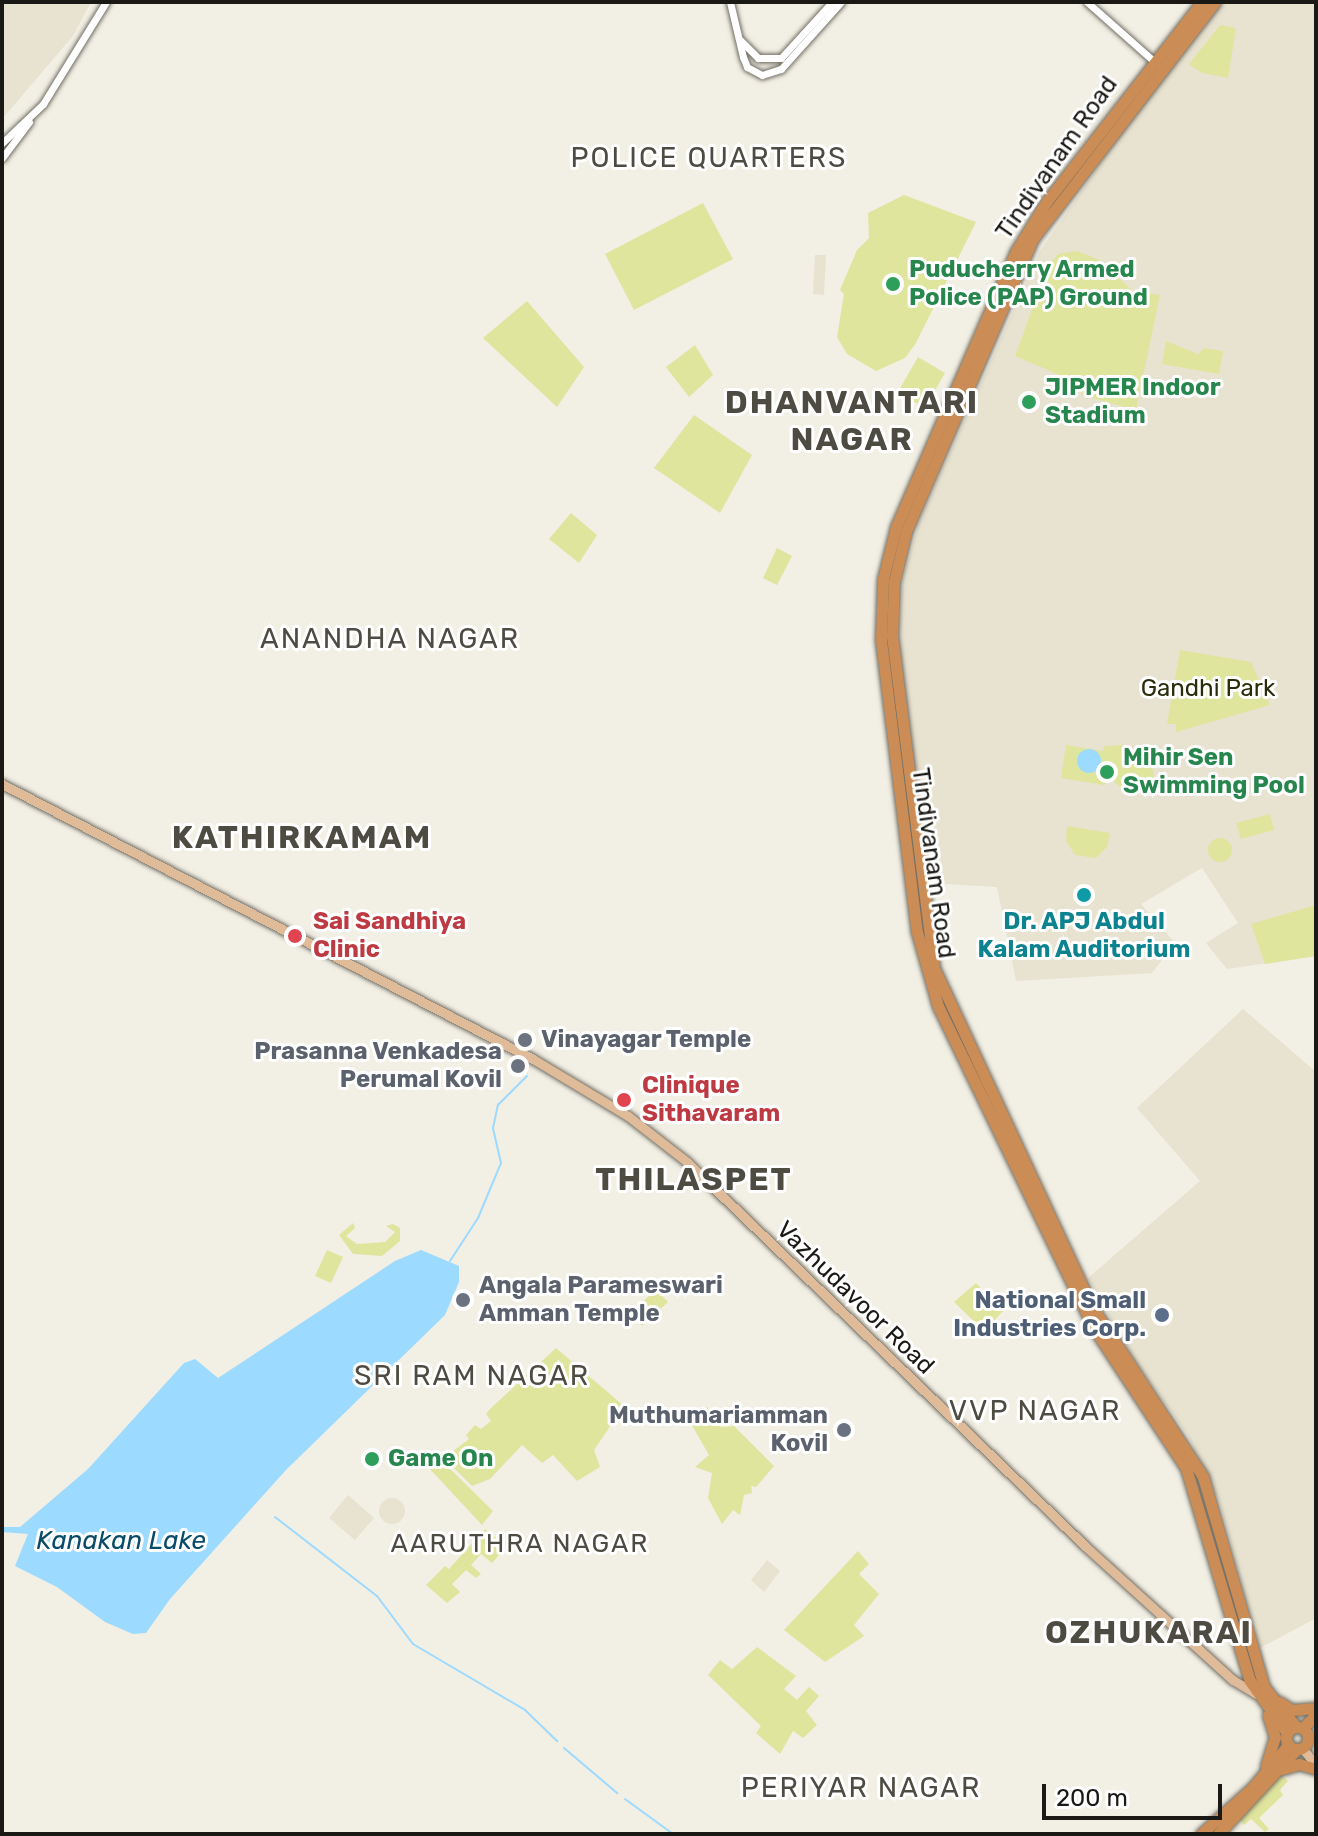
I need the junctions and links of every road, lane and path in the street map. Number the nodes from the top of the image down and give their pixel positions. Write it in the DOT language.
graph roads {
  1 [pos="106,2"];
  2 [pos="730,2"];
  3 [pos="832,2"];
  4 [pos="841,2"];
  5 [pos="1087,2"];
  6 [pos="1202,2"];
  7 [pos="1215,2"];
  8 [pos="739,39"];
  9 [pos="1158,65"];
  10 [pos="29,122"];
  11 [pos="2,143"];
  12 [pos="2,158"];
  13 [pos="966,376"];
  14 [pos="2,784"];
  15 [pos="1264,1695"];
  16 [pos="1316,1711"];
  17 [pos="1301,1738"];
  18 [pos="1316,1755"];
  19 [pos="1316,1767"];
  20 [pos="1279,1771"];
  21 [pos="1253,1787"];
  22 [pos="1201,1834"];
  23 [pos="1218,1834"];
  1 -- 10 [label="street"];
  2 -- 8 [label="street"];
  3 -- 8 [label="street"];
  4 -- 8 [label="street"];
  5 -- 9 [label="street"];
  6 -- 9 [label="highway, Tindivanam Road"];
  7 -- 9 [label="highway, Tindivanam Road"];
  9 -- 13 [label="highway, Tindivanam Road"];
  9 -- 13 [label="highway, Tindivanam Road"];
  10 -- 11 [label="street"];
  10 -- 12 [label="street"];
  13 -- 15 [label="highway"];
  14 -- 15 [label="main road, Vazhudavoor Road"];
  15 -- 16 [label="highway"];
  15 -- 17 [label="highway"];
  15 -- 21 [label="highway"];
  16 -- 17 [label="highway"];
  17 -- 18 [label="main road"];
  17 -- 19 [label="main road"];
  17 -- 20 [label="highway"];
  17 -- 21 [label="highway"];
  19 -- 20 [label="highway"];
  20 -- 23 [label="highway"];
  21 -- 22 [label="highway"];
}
